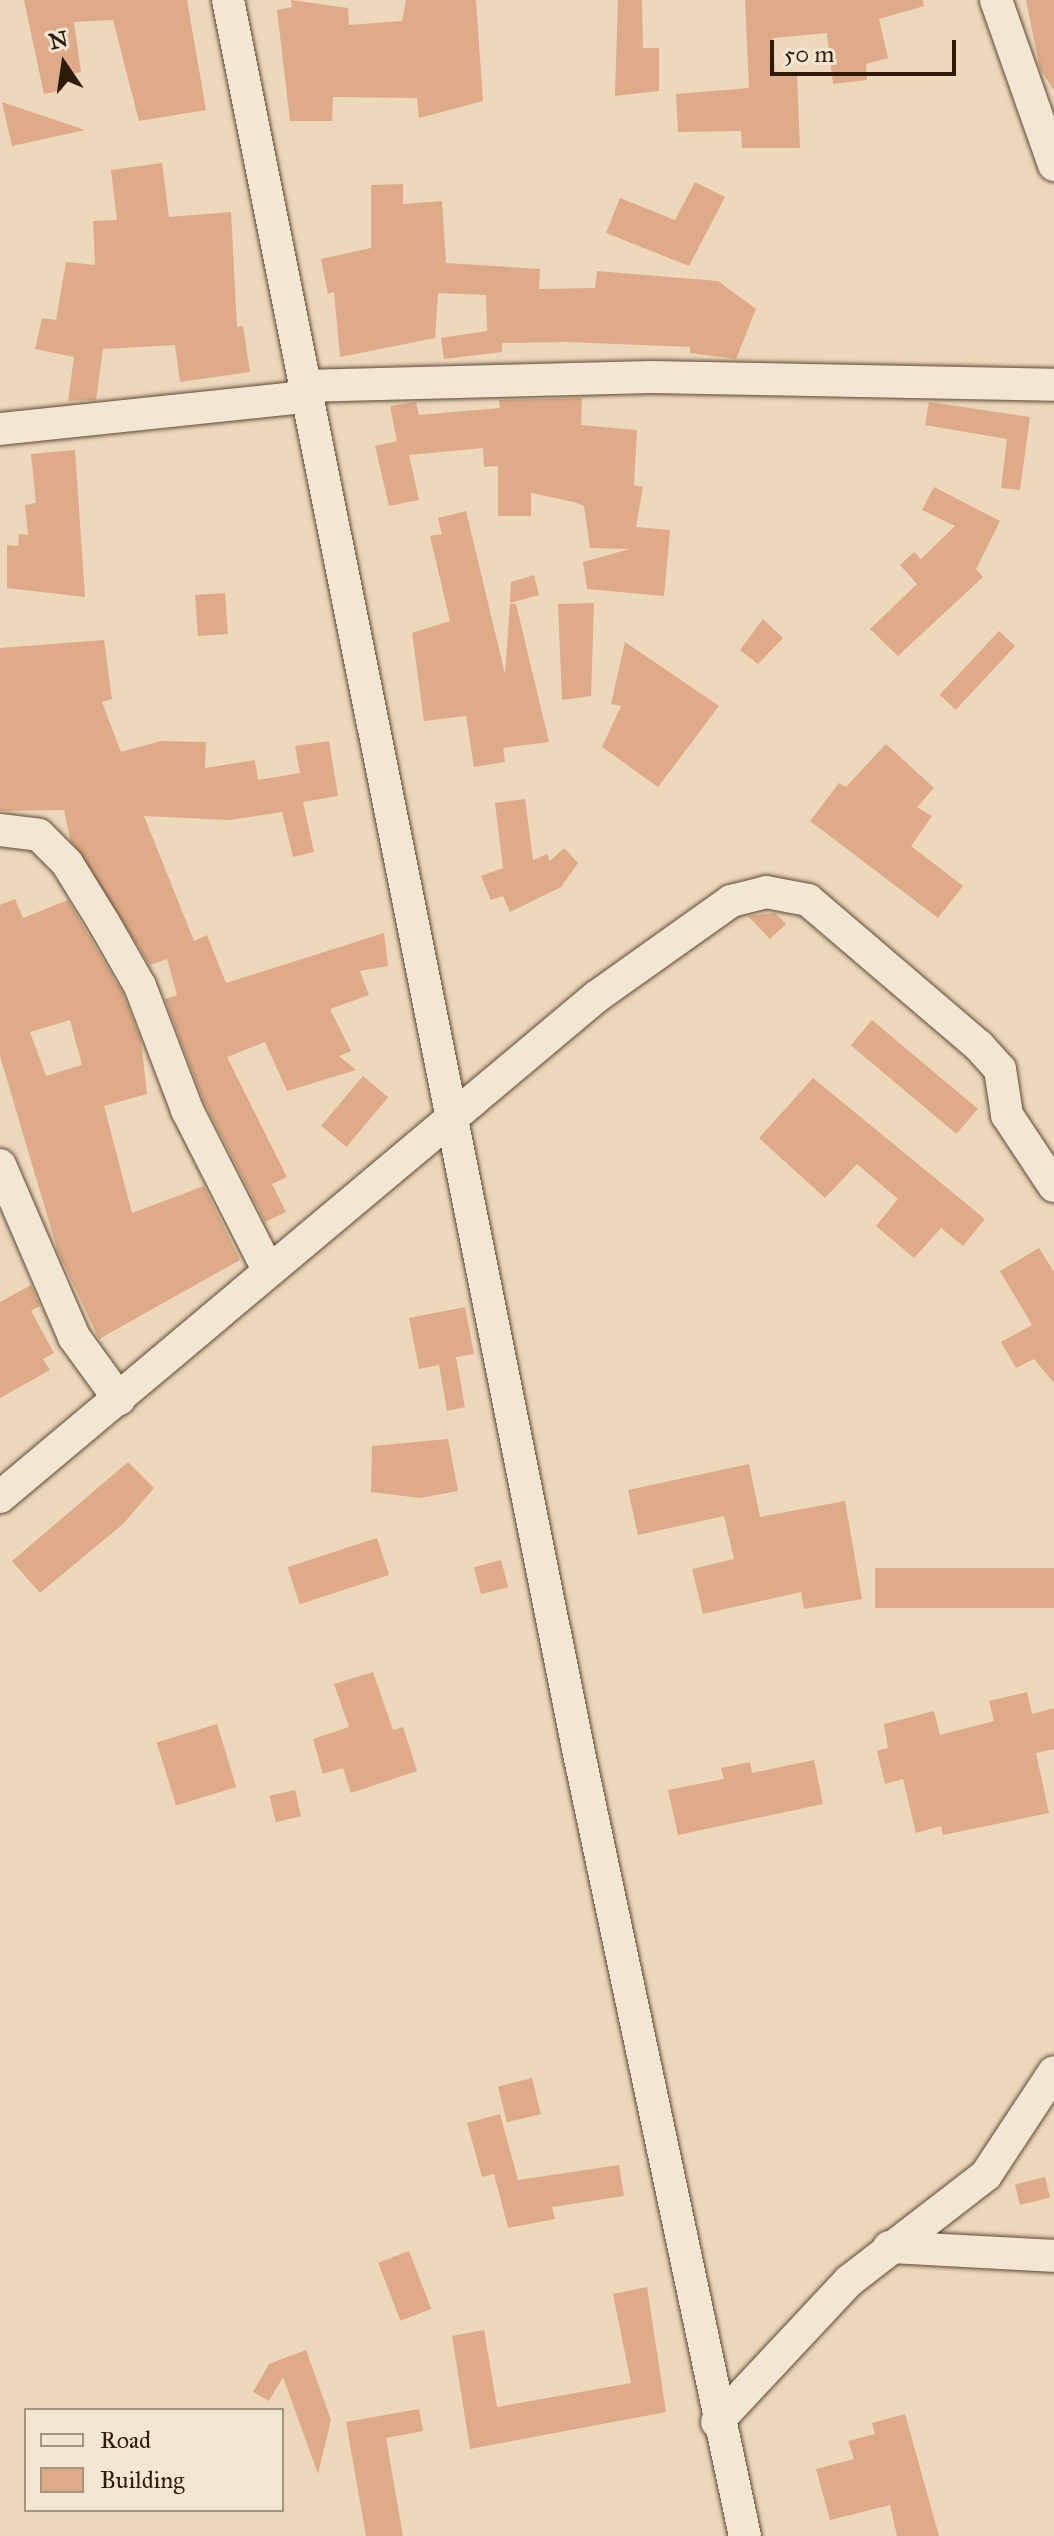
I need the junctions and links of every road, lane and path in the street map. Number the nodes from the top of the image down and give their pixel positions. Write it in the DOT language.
graph roads {
  1 [pos="228,0"];
  2 [pos="996,0"];
  3 [pos="1054,165"];
  4 [pos="1054,385"];
  5 [pos="304,392"];
  6 [pos="0,429"];
  7 [pos="0,830"];
  8 [pos="451,1119"];
  9 [pos="0,1165"];
  10 [pos="1054,1186"];
  11 [pos="267,1268"];
  12 [pos="119,1399"];
  13 [pos="4,1491"];
  14 [pos="1054,2072"];
  15 [pos="889,2247"];
  16 [pos="1054,2256"];
  17 [pos="717,2422"];
  18 [pos="745,2536"];
  1 -- 5 [label="street"];
  2 -- 3 [label="street"];
  4 -- 5 [label="street"];
  5 -- 6 [label="street"];
  5 -- 8 [label="street"];
  7 -- 11 [label="street"];
  8 -- 10 [label="street"];
  8 -- 11 [label="street"];
  8 -- 17 [label="street"];
  9 -- 12 [label="street"];
  11 -- 12 [label="street"];
  12 -- 13 [label="street"];
  14 -- 15 [label="street"];
  15 -- 16 [label="street"];
  15 -- 17 [label="street"];
  17 -- 18 [label="street"];
}
